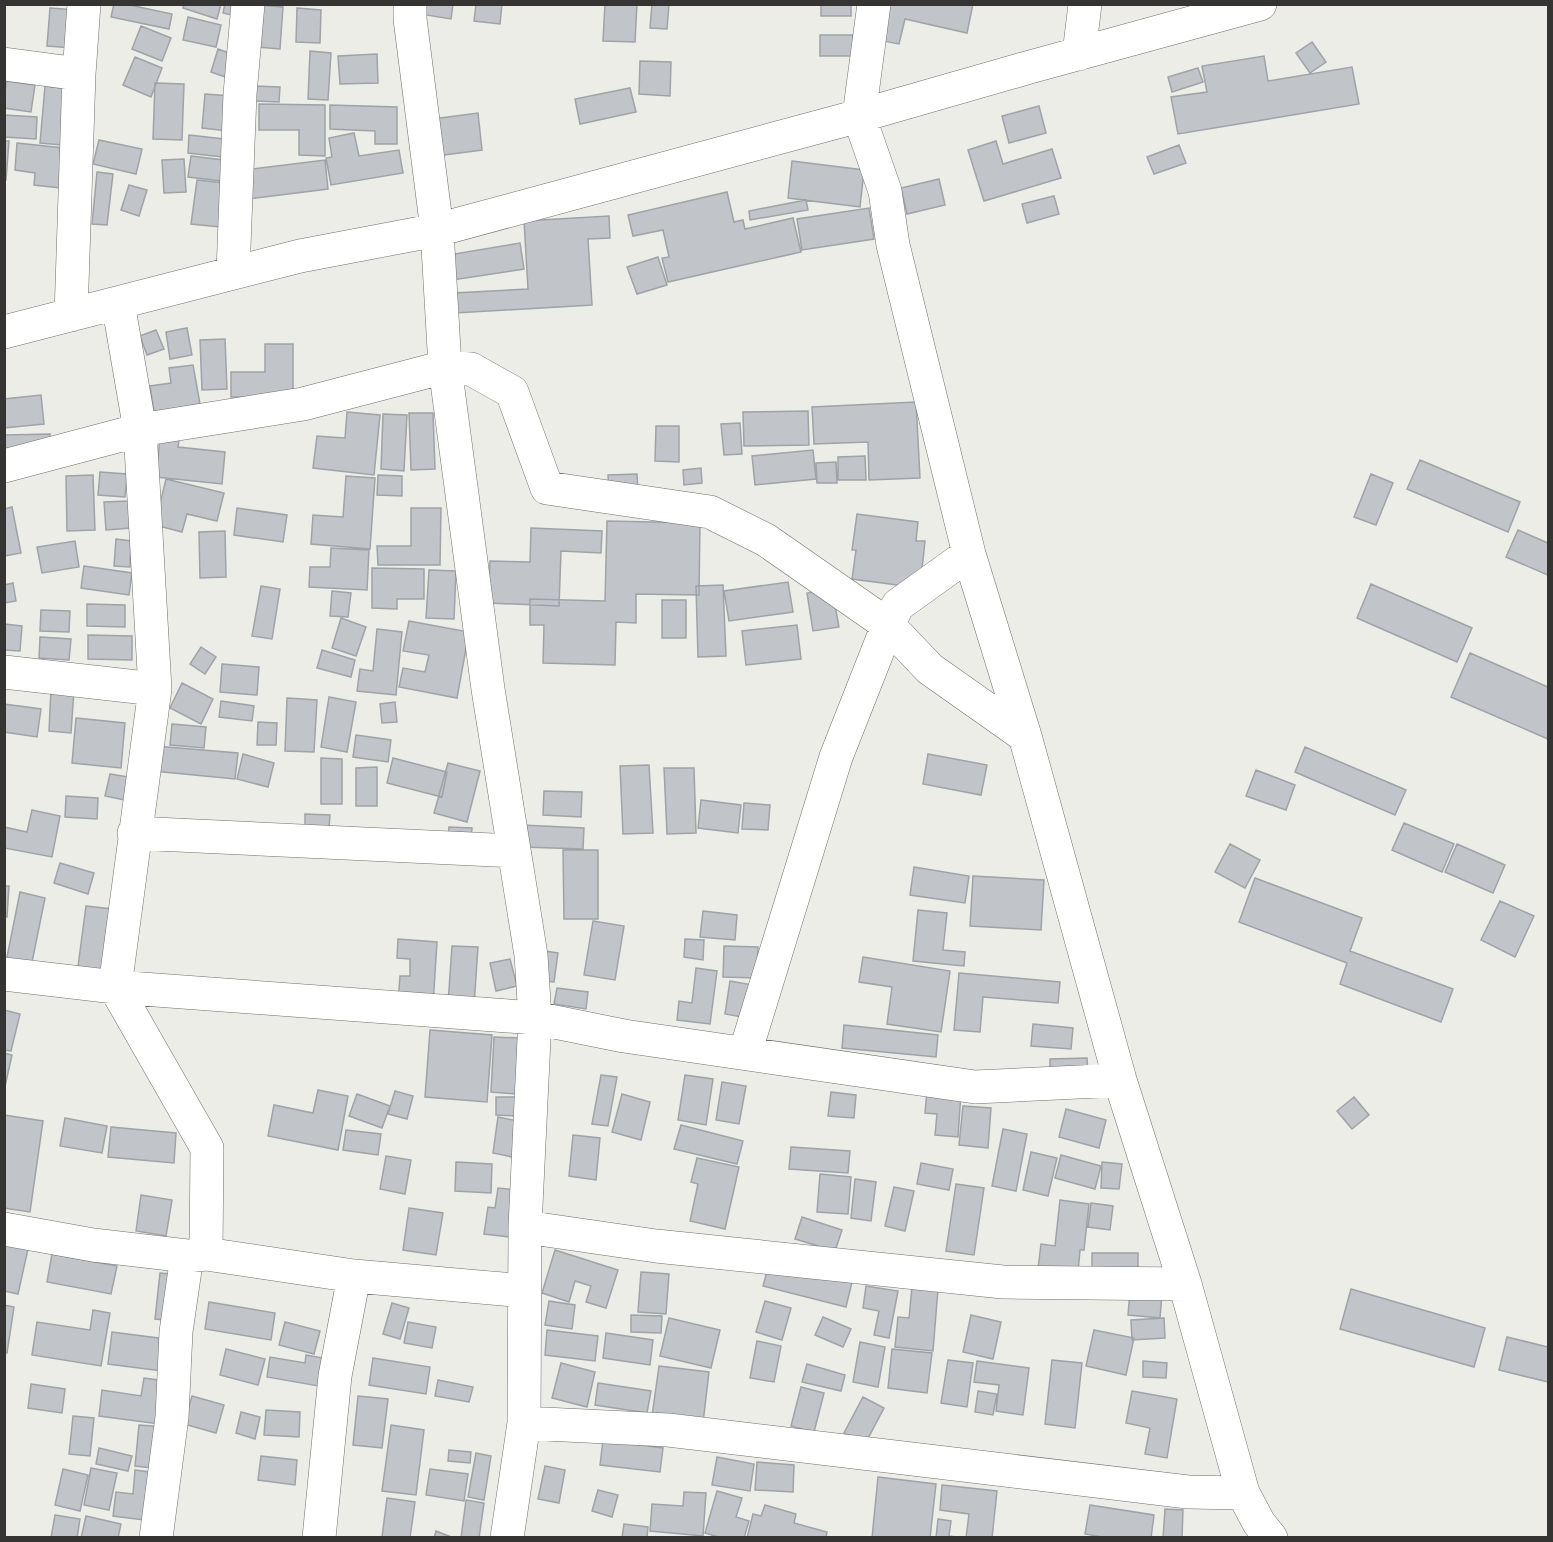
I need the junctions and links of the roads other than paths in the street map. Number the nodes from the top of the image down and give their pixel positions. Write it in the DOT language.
graph roads {
  1 [pos="84,4"];
  2 [pos="248,4"];
  3 [pos="410,4"];
  4 [pos="874,4"];
  5 [pos="1084,4"];
  6 [pos="1260,4"];
  7 [pos="1079,54"];
  8 [pos="4,64"];
  9 [pos="79,74"];
  10 [pos="859,116"];
  11 [pos="437,230"];
  12 [pos="233,272"];
  13 [pos="118,303"];
  14 [pos="71,315"];
  15 [pos="4,332"];
  16 [pos="445,367"];
  17 [pos="140,430"];
  18 [pos="4,466"];
  19 [pos="969,554"];
  20 [pos="888,625"];
  21 [pos="4,672"];
  22 [pos="155,689"];
  23 [pos="1025,736"];
  24 [pos="134,833"];
  25 [pos="514,851"];
  26 [pos="4,974"];
  27 [pos="115,987"];
  28 [pos="535,1018"];
  29 [pos="744,1053"];
  30 [pos="1120,1080"];
  31 [pos="525,1227"];
  32 [pos="4,1229"];
  33 [pos="196,1255"];
  34 [pos="354,1276"];
  35 [pos="1185,1284"];
  36 [pos="525,1291"];
  37 [pos="524,1423"];
  38 [pos="1243,1493"];
  39 [pos="156,1538"];
  40 [pos="319,1538"];
  41 [pos="507,1538"];
  42 [pos="1271,1538"];
  1 -- 9 [label="street"];
  2 -- 12 [label="street"];
  3 -- 11 [label="street"];
  4 -- 10 [label="street"];
  5 -- 7 [label="street"];
  6 -- 7 [label="street"];
  7 -- 10 [label="street"];
  8 -- 9 [label="street"];
  9 -- 14 [label="street"];
  10 -- 11 [label="street"];
  10 -- 19 [label="street"];
  11 -- 12 [label="street"];
  11 -- 16 [label="street"];
  12 -- 13 [label="street"];
  13 -- 14 [label="street"];
  13 -- 17 [label="street"];
  14 -- 15 [label="street"];
  16 -- 17 [label="street"];
  16 -- 20 [label="street"];
  16 -- 25 [label="street"];
  17 -- 18 [label="street"];
  17 -- 22 [label="street"];
  19 -- 20 [label="street"];
  19 -- 23 [label="street"];
  20 -- 23 [label="street"];
  20 -- 29 [label="street"];
  21 -- 22 [label="street"];
  22 -- 24 [label="street"];
  23 -- 30 [label="street"];
  24 -- 25 [label="street"];
  24 -- 27 [label="street"];
  25 -- 28 [label="street"];
  26 -- 27 [label="street"];
  27 -- 28 [label="street"];
  27 -- 33 [label="street"];
  28 -- 29 [label="street"];
  28 -- 31 [label="street"];
  29 -- 30 [label="street"];
  30 -- 35 [label="street"];
  31 -- 35 [label="street"];
  31 -- 36 [label="street"];
  32 -- 33 [label="street"];
  33 -- 34 [label="street"];
  33 -- 39 [label="street"];
  34 -- 36 [label="street"];
  34 -- 40 [label="street"];
  35 -- 38 [label="street"];
  36 -- 37 [label="street"];
  37 -- 38 [label="street"];
  37 -- 41 [label="street"];
  38 -- 42 [label="street"];
}
